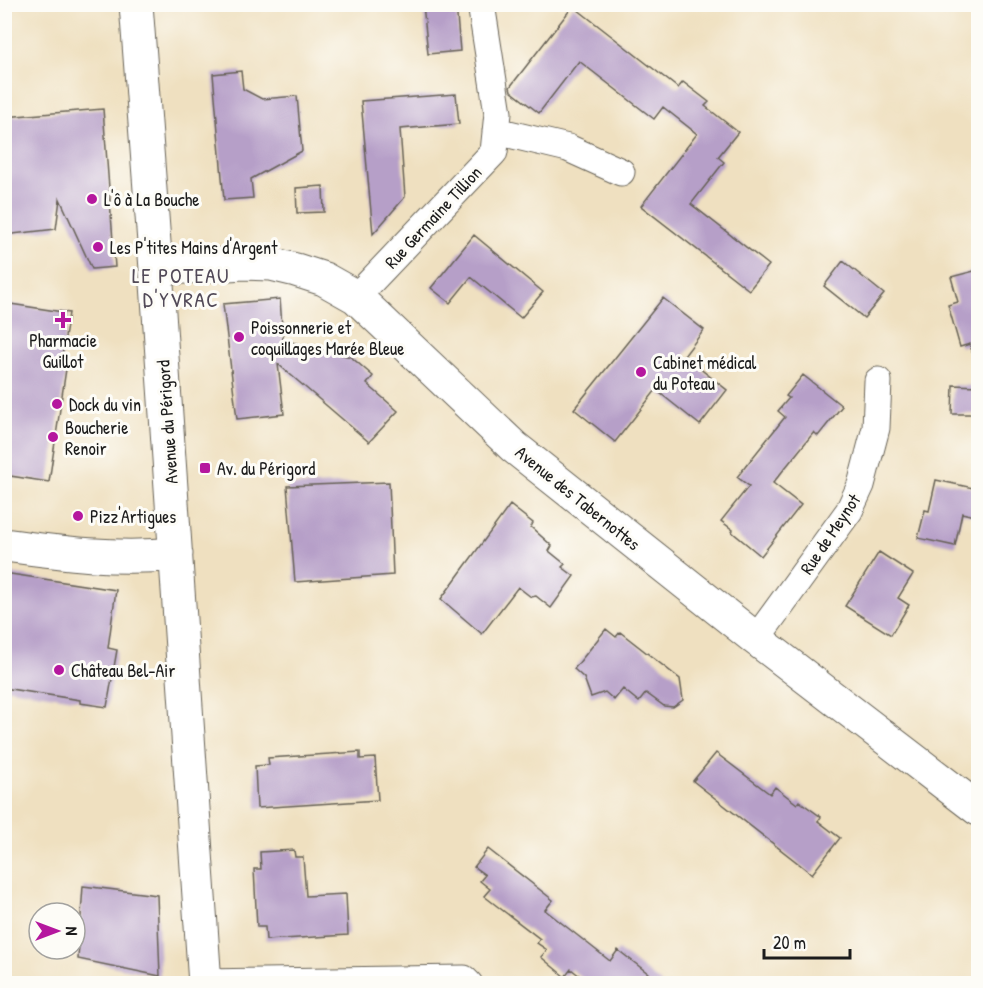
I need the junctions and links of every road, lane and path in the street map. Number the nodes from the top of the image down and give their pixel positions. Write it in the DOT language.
graph roads {
  1 [pos="136,4"];
  2 [pos="481,4"];
  3 [pos="496,131"];
  4 [pos="621,172"];
  5 [pos="156,269"];
  6 [pos="356,297"];
  7 [pos="878,381"];
  8 [pos="4,545"];
  9 [pos="176,554"];
  10 [pos="756,639"];
  11 [pos="978,809"];
  12 [pos="206,983"];
  13 [pos="469,984"];
  1 -- 5 [label="street, Avenue du Périgord"];
  2 -- 3 [label="street, Rue Germaine Tillion"];
  3 -- 4 [label="street"];
  3 -- 6 [label="street, Rue Germaine Tillion"];
  5 -- 6 [label="street, Avenue des Tabernottes"];
  5 -- 9 [label="street, Avenue du Périgord"];
  6 -- 10 [label="street, Avenue des Tabernottes"];
  7 -- 10 [label="street, Rue de Meynot"];
  8 -- 9 [label="street"];
  9 -- 12 [label="street, Avenue du Périgord"];
  10 -- 11 [label="street, Avenue des Tabernottes"];
  12 -- 13 [label="street"];
}
